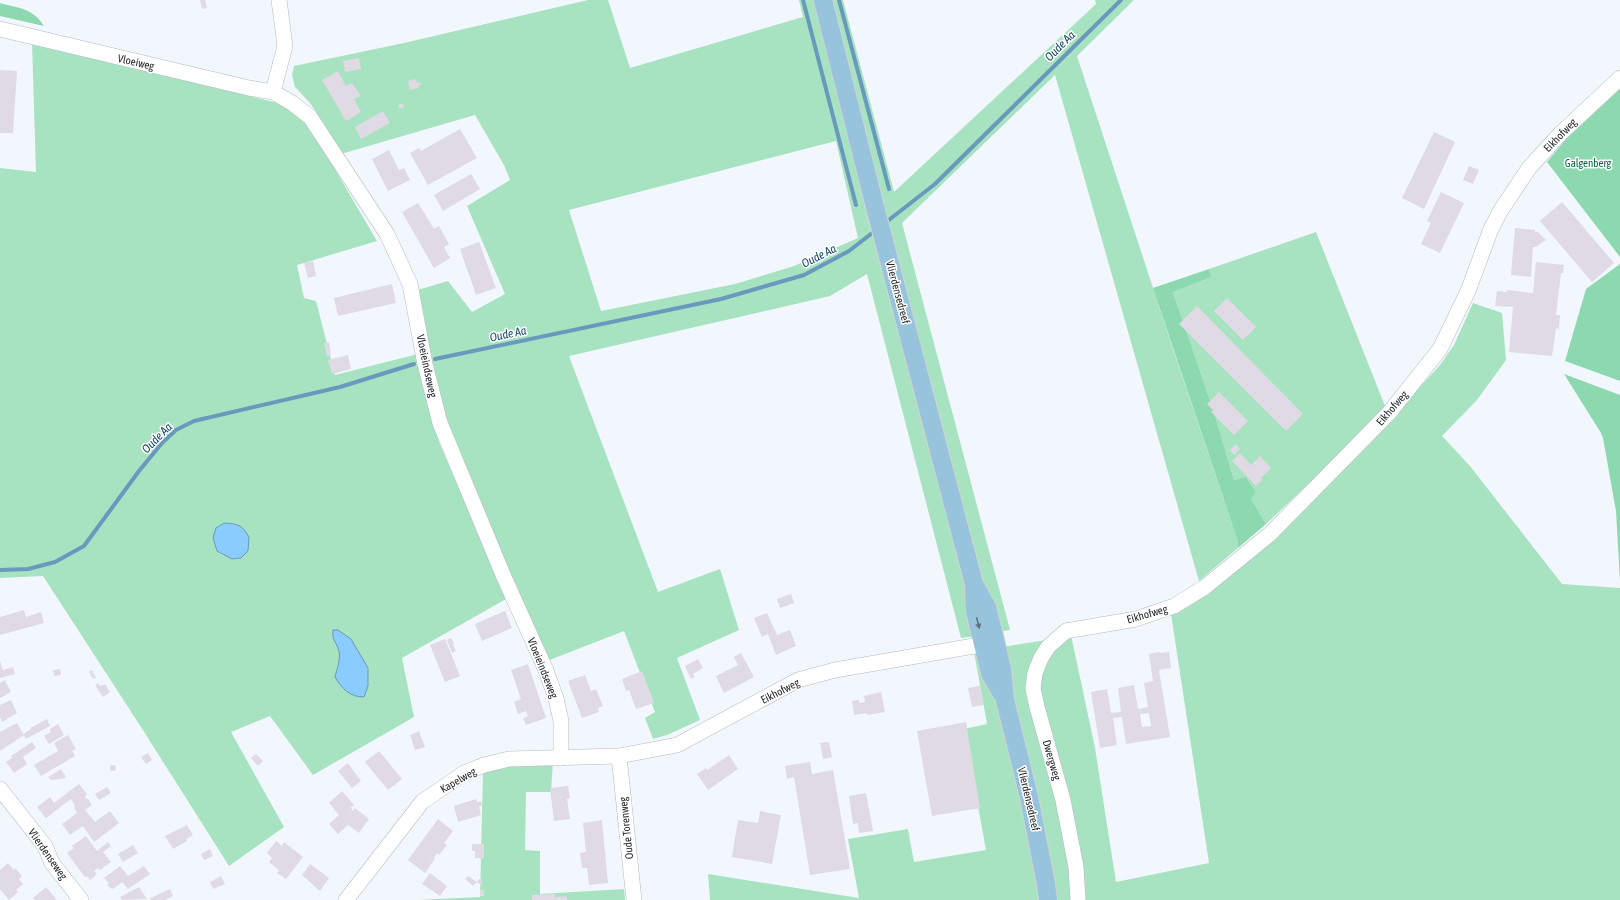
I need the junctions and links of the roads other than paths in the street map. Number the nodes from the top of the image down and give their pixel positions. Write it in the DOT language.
graph roads {
  1 [pos="279,0"];
  2 [pos="823,0"];
  3 [pos="0,29"];
  4 [pos="1620,78"];
  5 [pos="273,92"];
  6 [pos="1066,631"];
  7 [pos="974,646"];
  8 [pos="619,756"];
  9 [pos="561,758"];
  10 [pos="0,789"];
  11 [pos="82,900"];
  12 [pos="346,900"];
  13 [pos="634,900"];
  14 [pos="1048,900"];
  15 [pos="1078,900"];
  1 -- 5 [label="street"];
  2 -- 14 [label="main road, Vlierdensedreef"];
  3 -- 5 [label="street, Vloeiweg"];
  4 -- 6 [label="street, Eikhofweg"];
  5 -- 9 [label="street, Vloeieindseweg"];
  6 -- 15 [label="street, Dwergweg"];
  7 -- 8 [label="street, Eikhofweg"];
  8 -- 9 [label="street, Kapelweg"];
  8 -- 13 [label="street, Oude Torenweg"];
  9 -- 12 [label="street, Kapelweg"];
  10 -- 11 [label="street, Vlierdenseweg"];
}
